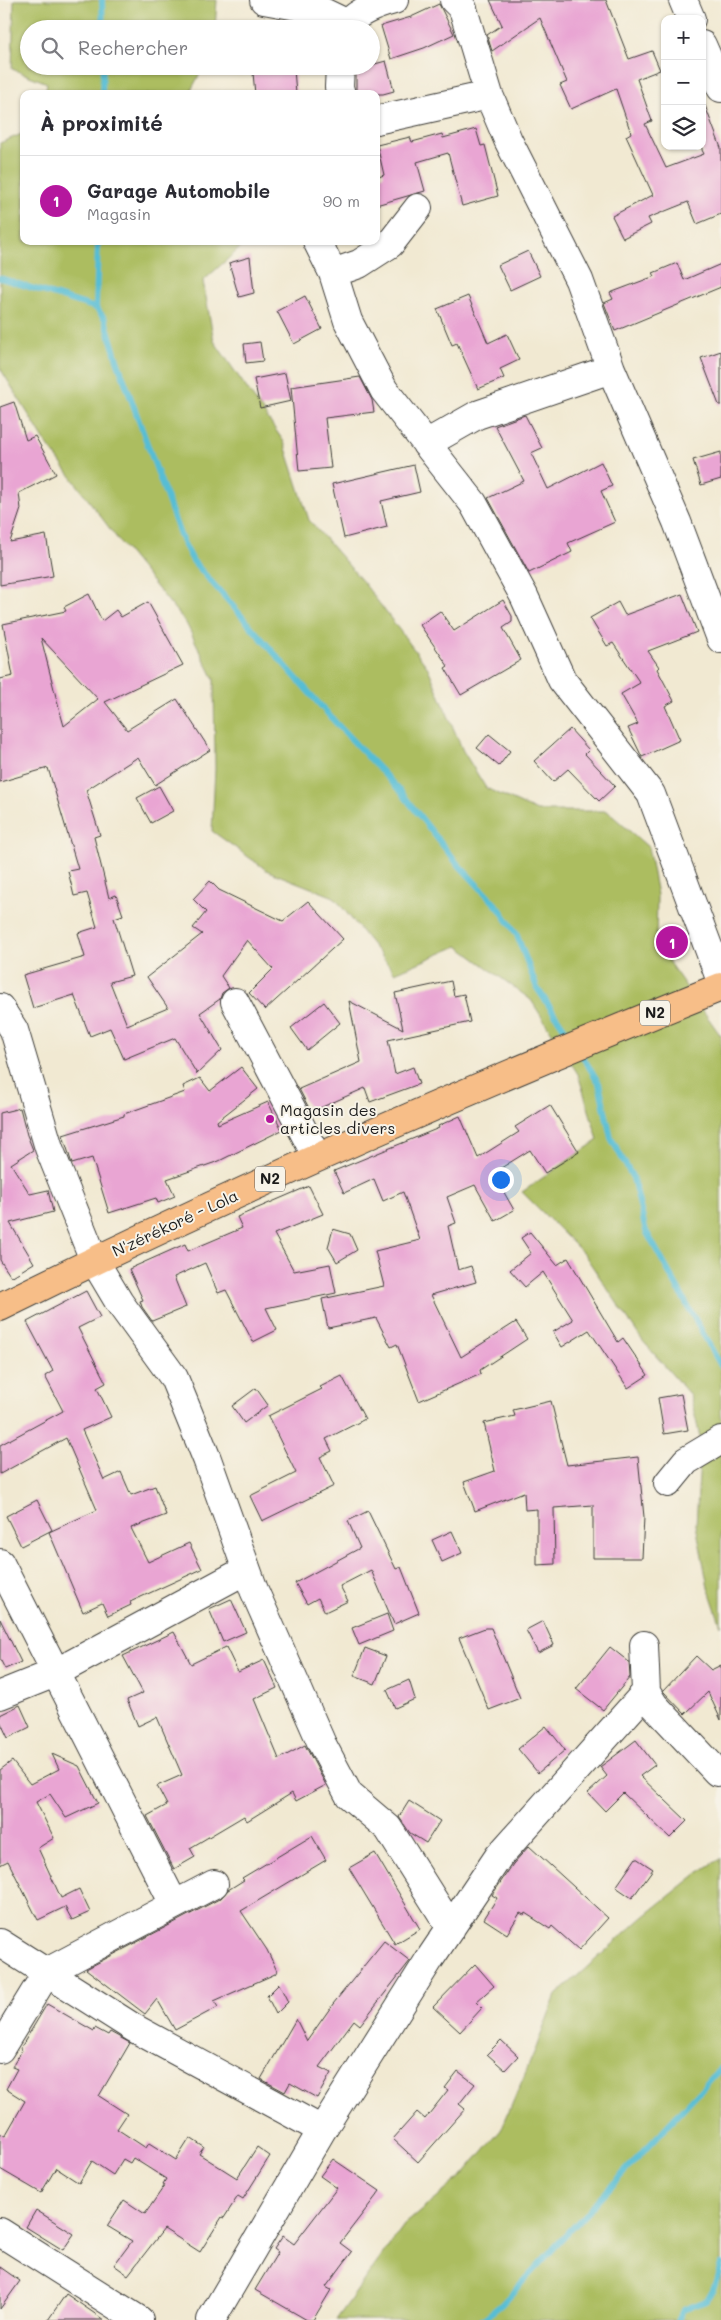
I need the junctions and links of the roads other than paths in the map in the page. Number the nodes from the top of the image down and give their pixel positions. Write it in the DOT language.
graph roads {
  1 [pos="264,0"];
  2 [pos="394,0"];
  3 [pos="454,0"];
  4 [pos="683,0"];
  5 [pos="689,15"];
  6 [pos="337,20"];
  7 [pos="354,20"];
  8 [pos="706,53"];
  9 [pos="340,75"];
  10 [pos="721,88"];
  11 [pos="340,90"];
  12 [pos="488,95"];
  13 [pos="380,119"];
  14 [pos="418,208"];
  15 [pos="319,245"];
  16 [pos="333,273"];
  17 [pos="611,369"];
  18 [pos="426,444"];
  19 [pos="721,639"];
  20 [pos="721,981"];
  21 [pos="721,987"];
  22 [pos="235,1002"];
  23 [pos="0,1008"];
  24 [pos="317,1158"];
  25 [pos="94,1260"];
  26 [pos="0,1307"];
  27 [pos="721,1440"];
  28 [pos="668,1483"];
  29 [pos="0,1563"];
  30 [pos="246,1570"];
  31 [pos="644,1644"];
  32 [pos="55,1673"];
  33 [pos="646,1692"];
  34 [pos="0,1695"];
  35 [pos="717,1772"];
  36 [pos="214,1884"];
  37 [pos="174,1904"];
  38 [pos="451,1928"];
  39 [pos="0,1943"];
  40 [pos="47,1972"];
  41 [pos="0,2049"];
  42 [pos="322,2130"];
  43 [pos="0,2232"];
  44 [pos="139,2320"];
  45 [pos="211,2320"];
  1 -- 6 [label="street"];
  2 -- 7 [label="street"];
  3 -- 12 [label="street"];
  4 -- 5 [label="street"];
  8 -- 10 [label="street"];
  9 -- 11 [label="street"];
  12 -- 13 [label="street"];
  12 -- 17 [label="street"];
  14 -- 16 [label="street"];
  15 -- 16 [label="street"];
  16 -- 18 [label="street"];
  17 -- 18 [label="street"];
  17 -- 19 [label="street"];
  18 -- 20 [label="street"];
  21 -- 24 [label="highway, N'zérékoré - Lola / N2"];
  22 -- 24 [label="street"];
  23 -- 25 [label="street"];
  24 -- 25 [label="highway, N'zérékoré - Lola / N2"];
  25 -- 26 [label="highway, N'zérékoré - Lola / N2"];
  25 -- 30 [label="street"];
  27 -- 28 [label="street"];
  29 -- 32 [label="street"];
  30 -- 32 [label="street"];
  30 -- 38 [label="street"];
  31 -- 33 [label="street"];
  32 -- 34 [label="street"];
  32 -- 37 [label="street"];
  33 -- 35 [label="street"];
  33 -- 38 [label="street"];
  36 -- 37 [label="street"];
  37 -- 40 [label="street"];
  38 -- 42 [label="street"];
  39 -- 40 [label="street"];
  40 -- 41 [label="street"];
  40 -- 42 [label="street"];
  42 -- 45 [label="street"];
  43 -- 44 [label="street"];
}
